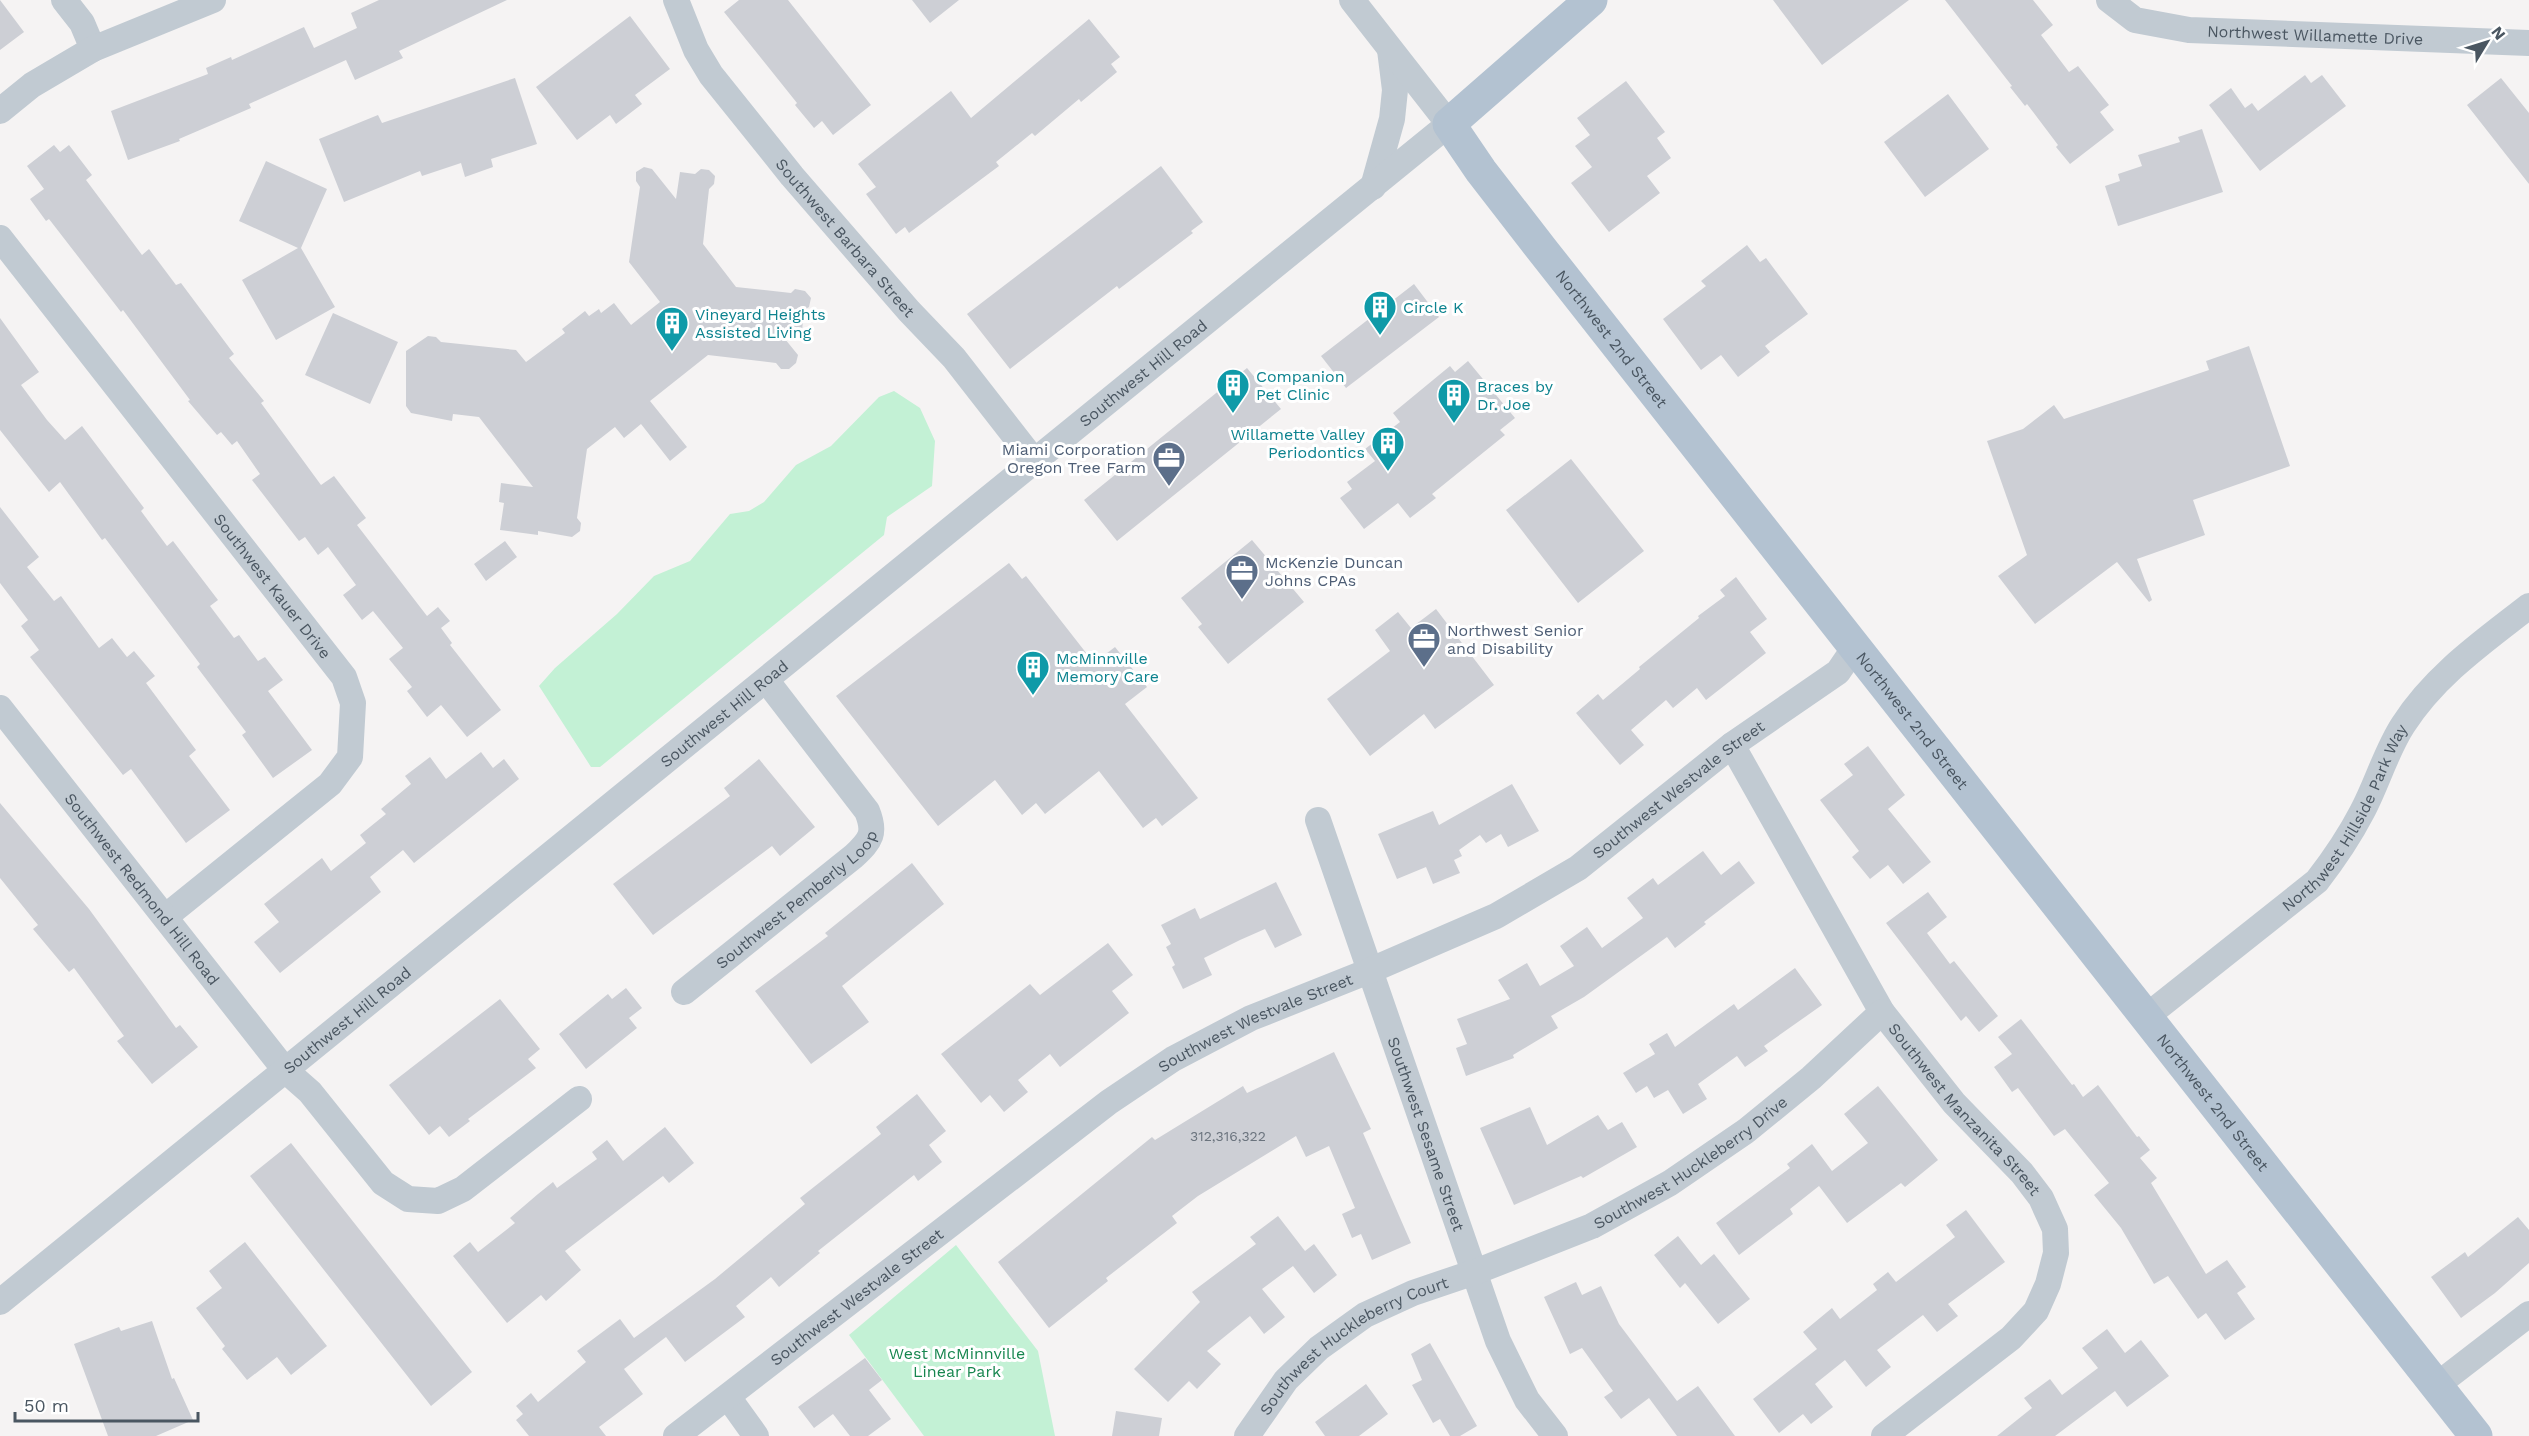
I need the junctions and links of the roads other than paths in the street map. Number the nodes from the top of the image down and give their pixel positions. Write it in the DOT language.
graph roads {
  1 [pos="64,0"];
  2 [pos="213,0"];
  3 [pos="676,0"];
  4 [pos="1352,0"];
  5 [pos="1591,0"];
  6 [pos="2109,0"];
  7 [pos="2529,43"];
  8 [pos="93,49"];
  9 [pos="1390,49"];
  10 [pos="0,111"];
  11 [pos="1449,124"];
  12 [pos="1372,187"];
  13 [pos="0,238"];
  14 [pos="1035,462"];
  15 [pos="2529,606"];
  16 [pos="1855,647"];
  17 [pos="766,680"];
  18 [pos="0,708"];
  19 [pos="1732,745"];
  20 [pos="1318,820"];
  21 [pos="165,917"];
  22 [pos="1369,971"];
  23 [pos="684,992"];
  24 [pos="1882,1012"];
  25 [pos="2147,1016"];
  26 [pos="285,1070"];
  27 [pos="579,1099"];
  28 [pos="1475,1272"];
  29 [pos="0,1302"];
  30 [pos="2529,1314"];
  31 [pos="2438,1386"];
  32 [pos="728,1397"];
  33 [pos="676,1436"];
  34 [pos="756,1436"];
  35 [pos="1247,1436"];
  36 [pos="1555,1436"];
  37 [pos="1884,1436"];
  38 [pos="2476,1436"];
  1 -- 8 [label="street"];
  2 -- 8 [label="street"];
  3 -- 14 [label="street, Southwest Barbara Street"];
  4 -- 9 [label="street, Northwest 2nd Street"];
  5 -- 11 [label="main road"];
  6 -- 7 [label="street, Northwest Willamette Drive"];
  8 -- 10 [label="street"];
  9 -- 11 [label="street, Northwest 2nd Street"];
  9 -- 12 [label="street"];
  11 -- 12 [label="street, Southwest Hill Road"];
  11 -- 16 [label="main road, Northwest 2nd Street"];
  12 -- 14 [label="street, Southwest Hill Road"];
  13 -- 21 [label="street, Southwest Kauer Drive"];
  14 -- 17 [label="street, Southwest Hill Road"];
  15 -- 25 [label="street, Northwest Hillside Park Way"];
  16 -- 19 [label="street, Southwest Westvale Street"];
  16 -- 25 [label="main road, Northwest 2nd Street"];
  17 -- 23 [label="street, Southwest Pemberly Loop"];
  17 -- 26 [label="street, Southwest Hill Road"];
  18 -- 21 [label="street, Southwest Redmond Hill Road"];
  19 -- 22 [label="street, Southwest Westvale Street"];
  19 -- 24 [label="street, Southwest Manzanita Street"];
  20 -- 22 [label="street, Southwest Sesame Street"];
  21 -- 26 [label="street, Southwest Redmond Hill Road"];
  22 -- 28 [label="street, Southwest Sesame Street"];
  22 -- 32 [label="street, Southwest Westvale Street"];
  24 -- 28 [label="street, Southwest Huckleberry Drive"];
  24 -- 37 [label="street, Southwest Manzanita Street"];
  25 -- 31 [label="main road, Northwest 2nd Street"];
  26 -- 27 [label="street"];
  26 -- 29 [label="street, Southwest Hill Road"];
  28 -- 35 [label="street, Southwest Huckleberry Court"];
  28 -- 36 [label="street, Southwest Sesame Street"];
  30 -- 31 [label="street"];
  31 -- 38 [label="main road, Northwest 2nd Street"];
  32 -- 33 [label="street, Southwest Westvale Street"];
  32 -- 34 [label="street"];
}
